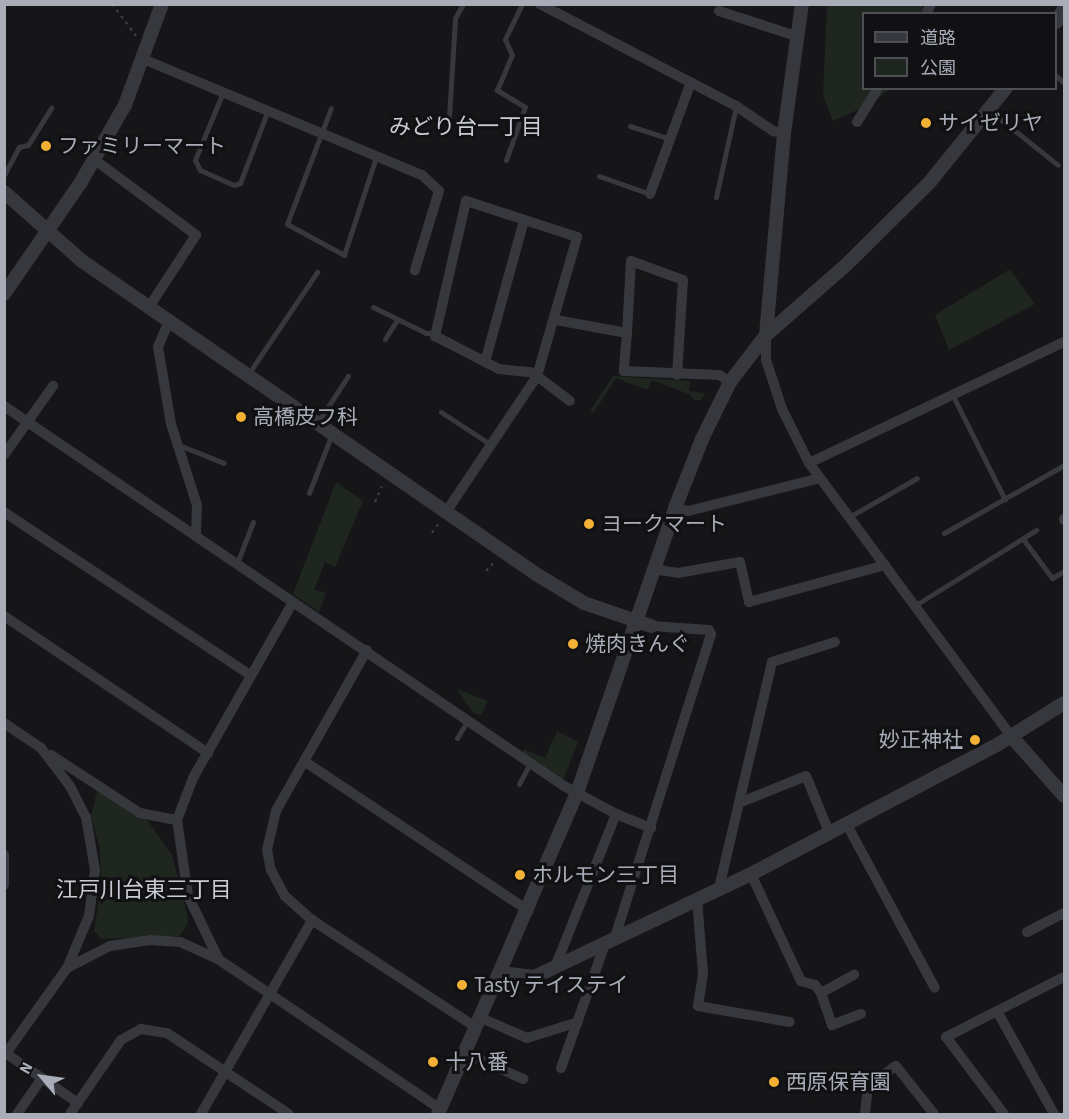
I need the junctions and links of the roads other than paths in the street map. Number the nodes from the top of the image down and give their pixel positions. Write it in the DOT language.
graph roads {
  1 [pos="162,4"];
  2 [pos="463,4"];
  3 [pos="522,4"];
  4 [pos="802,4"];
  5 [pos="547,6"];
  6 [pos="719,11"];
  7 [pos="799,37"];
  8 [pos="143,59"];
  9 [pos="691,82"];
  10 [pos="877,90"];
  11 [pos="1004,90"];
  12 [pos="224,91"];
  13 [pos="736,106"];
  14 [pos="51,108"];
  15 [pos="331,108"];
  16 [pos="268,109"];
  17 [pos="989,110"];
  18 [pos="449,117"];
  19 [pos="857,122"];
  20 [pos="630,126"];
  21 [pos="320,131"];
  22 [pos="784,133"];
  23 [pos="670,139"];
  24 [pos="376,155"];
  25 [pos="95,160"];
  26 [pos="506,160"];
  27 [pos="1058,165"];
  28 [pos="4,175"];
  29 [pos="599,176"];
  30 [pos="4,192"];
  31 [pos="650,194"];
  32 [pos="716,197"];
  33 [pos="524,220"];
  34 [pos="49,231"];
  35 [pos="415,270"];
  36 [pos="317,272"];
  37 [pos="4,294"];
  38 [pos="149,307"];
  39 [pos="373,307"];
  40 [pos="397,320"];
  41 [pos="556,320"];
  42 [pos="169,321"];
  43 [pos="434,333"];
  44 [pos="627,333"];
  45 [pos="766,334"];
  46 [pos="385,339"];
  47 [pos="1065,342"];
  48 [pos="485,362"];
  49 [pos="248,375"];
  50 [pos="677,375"];
  51 [pos="348,376"];
  52 [pos="537,376"];
  53 [pos="730,382"];
  54 [pos="53,386"];
  55 [pos="953,396"];
  56 [pos="570,401"];
  57 [pos="4,406"];
  58 [pos="441,412"];
  59 [pos="27,422"];
  60 [pos="317,423"];
  61 [pos="332,433"];
  62 [pos="490,444"];
  63 [pos="177,445"];
  64 [pos="4,455"];
  65 [pos="224,463"];
  66 [pos="809,463"];
  67 [pos="1065,465"];
  68 [pos="820,478"];
  69 [pos="918,478"];
  70 [pos="309,493"];
  71 [pos="1005,500"];
  72 [pos="675,508"];
  73 [pos="4,512"];
  74 [pos="442,517"];
  75 [pos="849,517"];
  76 [pos="253,522"];
  77 [pos="1036,530"];
  78 [pos="944,533"];
  79 [pos="196,536"];
  80 [pos="1023,539"];
  81 [pos="237,564"];
  82 [pos="885,565"];
  83 [pos="653,569"];
  84 [pos="1065,571"];
  85 [pos="293,602"];
  86 [pos="913,607"];
  87 [pos="4,616"];
  88 [pos="637,622"];
  89 [pos="651,627"];
  90 [pos="835,642"];
  91 [pos="367,650"];
  92 [pos="250,675"];
  93 [pos="1065,703"];
  94 [pos="468,720"];
  95 [pos="4,723"];
  96 [pos="1011,736"];
  97 [pos="457,738"];
  98 [pos="41,748"];
  99 [pos="208,753"];
  100 [pos="304,761"];
  101 [pos="530,763"];
  102 [pos="519,784"];
  103 [pos="577,793"];
  104 [pos="1065,796"];
  105 [pos="741,802"];
  106 [pos="616,814"];
  107 [pos="177,820"];
  108 [pos="846,823"];
  109 [pos="651,828"];
  110 [pos="829,832"];
  111 [pos="4,855"];
  112 [pos="5,870"];
  113 [pos="751,874"];
  114 [pos="4,885"];
  115 [pos="719,888"];
  116 [pos="697,898"];
  117 [pos="529,910"];
  118 [pos="1065,913"];
  119 [pos="312,920"];
  120 [pos="1027,932"];
  121 [pos="611,939"];
  122 [pos="218,959"];
  123 [pos="556,965"];
  124 [pos="67,968"];
  125 [pos="501,973"];
  126 [pos="854,975"];
  127 [pos="1065,977"];
  128 [pos="935,988"];
  129 [pos="821,993"];
  130 [pos="269,996"];
  131 [pos="997,1011"];
  132 [pos="861,1014"];
  133 [pos="578,1022"];
  134 [pos="790,1022"];
  135 [pos="479,1023"];
  136 [pos="465,1053"];
  137 [pos="5,1054"];
  138 [pos="561,1068"];
  139 [pos="225,1072"];
  140 [pos="42,1078"];
  141 [pos="523,1079"];
  142 [pos="78,1103"];
  143 [pos="439,1112"];
  144 [pos="17,1114"];
  145 [pos="70,1114"];
  146 [pos="201,1114"];
  147 [pos="289,1114"];
  148 [pos="865,1114"];
  149 [pos="934,1114"];
  150 [pos="1004,1114"];
  151 [pos="1054,1114"];
  1 -- 8 [label="street"];
  2 -- 18 [label="lane"];
  3 -- 26 [label="lane"];
  4 -- 7 [label="street"];
  5 -- 9 [label="street"];
  6 -- 7 [label="street"];
  7 -- 22 [label="street"];
  8 -- 12 [label="street"];
  8 -- 25 [label="street"];
  9 -- 13 [label="street"];
  9 -- 23 [label="street"];
  10 -- 19 [label="street"];
  11 -- 17 [label="street"];
  12 -- 16 [label="street"];
  12 -- 16 [label="lane"];
  13 -- 22 [label="street"];
  13 -- 32 [label="lane"];
  14 -- 28 [label="lane"];
  15 -- 21 [label="lane"];
  16 -- 21 [label="street"];
  17 -- 27 [label="lane"];
  17 -- 45 [label="street"];
  20 -- 23 [label="lane"];
  21 -- 24 [label="street"];
  21 -- 24 [label="lane"];
  22 -- 45 [label="street"];
  23 -- 31 [label="street"];
  24 -- 35 [label="street"];
  25 -- 34 [label="street"];
  25 -- 38 [label="street"];
  29 -- 31 [label="lane"];
  30 -- 34 [label="street"];
  33 -- 41 [label="street"];
  33 -- 43 [label="street"];
  33 -- 48 [label="street"];
  34 -- 37 [label="street"];
  34 -- 38 [label="street"];
  36 -- 49 [label="lane"];
  38 -- 42 [label="street"];
  39 -- 40 [label="lane"];
  40 -- 43 [label="lane"];
  40 -- 46 [label="lane"];
  41 -- 44 [label="street"];
  41 -- 52 [label="street"];
  42 -- 49 [label="street"];
  42 -- 63 [label="street"];
  43 -- 48 [label="street"];
  44 -- 50 [label="street"];
  44 -- 50 [label="street"];
  45 -- 53 [label="street"];
  45 -- 66 [label="street"];
  47 -- 55 [label="street"];
  48 -- 52 [label="street"];
  49 -- 60 [label="street"];
  50 -- 53 [label="street"];
  51 -- 60 [label="lane"];
  52 -- 56 [label="street"];
  52 -- 62 [label="street"];
  53 -- 72 [label="street"];
  54 -- 59 [label="street"];
  55 -- 66 [label="street"];
  55 -- 71 [label="lane"];
  57 -- 59 [label="street"];
  58 -- 62 [label="lane"];
  59 -- 64 [label="street"];
  59 -- 79 [label="street"];
  60 -- 61 [label="street"];
  61 -- 70 [label="lane"];
  61 -- 74 [label="street"];
  62 -- 74 [label="street"];
  63 -- 65 [label="lane"];
  63 -- 79 [label="street"];
  66 -- 68 [label="street"];
  67 -- 71 [label="lane"];
  68 -- 72 [label="street"];
  68 -- 75 [label="street"];
  69 -- 75 [label="lane"];
  71 -- 78 [label="lane"];
  72 -- 83 [label="street"];
  73 -- 92 [label="street"];
  74 -- 88 [label="street"];
  75 -- 82 [label="street"];
  76 -- 81 [label="lane"];
  77 -- 80 [label="lane"];
  79 -- 81 [label="street"];
  80 -- 84 [label="lane"];
  80 -- 86 [label="lane"];
  81 -- 85 [label="street"];
  82 -- 83 [label="street"];
  82 -- 86 [label="street"];
  83 -- 88 [label="street"];
  85 -- 91 [label="street"];
  85 -- 92 [label="street"];
  86 -- 96 [label="street"];
  87 -- 99 [label="street"];
  88 -- 89 [label="street"];
  88 -- 103 [label="street"];
  89 -- 109 [label="street"];
  90 -- 105 [label="street"];
  91 -- 94 [label="street"];
  91 -- 100 [label="street"];
  92 -- 99 [label="street"];
  93 -- 96 [label="street"];
  94 -- 97 [label="lane"];
  94 -- 101 [label="street"];
  95 -- 98 [label="street"];
  96 -- 104 [label="street"];
  96 -- 108 [label="street"];
  98 -- 107 [label="street"];
  98 -- 124 [label="street"];
  99 -- 107 [label="street"];
  100 -- 117 [label="street"];
  100 -- 119 [label="street"];
  101 -- 102 [label="lane"];
  101 -- 103 [label="street"];
  103 -- 106 [label="street"];
  103 -- 117 [label="street"];
  105 -- 110 [label="street"];
  105 -- 115 [label="street"];
  106 -- 109 [label="street"];
  106 -- 123 [label="street"];
  107 -- 122 [label="street"];
  108 -- 110 [label="street"];
  108 -- 128 [label="street"];
  109 -- 121 [label="street"];
  110 -- 113 [label="street"];
  111 -- 112 [label="street"];
  112 -- 114 [label="street"];
  113 -- 115 [label="street"];
  113 -- 129 [label="street"];
  115 -- 116 [label="street"];
  116 -- 121 [label="street"];
  116 -- 134 [label="street"];
  117 -- 125 [label="street"];
  118 -- 120 [label="street"];
  119 -- 130 [label="street"];
  119 -- 135 [label="street"];
  121 -- 123 [label="street"];
  121 -- 133 [label="street"];
  122 -- 124 [label="street"];
  122 -- 130 [label="street"];
  123 -- 125 [label="street"];
  124 -- 137 [label="street"];
  125 -- 135 [label="street"];
  126 -- 129 [label="street"];
  127 -- 131 [label="street"];
  129 -- 132 [label="street"];
  130 -- 139 [label="street"];
  130 -- 143 [label="street"];
  131 -- 150 [label="street"];
  131 -- 151 [label="street"];
  133 -- 135 [label="street"];
  133 -- 138 [label="street"];
  135 -- 136 [label="street"];
  136 -- 141 [label="street"];
  136 -- 143 [label="street"];
  137 -- 140 [label="street"];
  139 -- 142 [label="street"];
  139 -- 146 [label="street"];
  139 -- 147 [label="street"];
  140 -- 142 [label="street"];
  140 -- 144 [label="street"];
  142 -- 145 [label="street"];
  148 -- 149 [label="street"];
}
